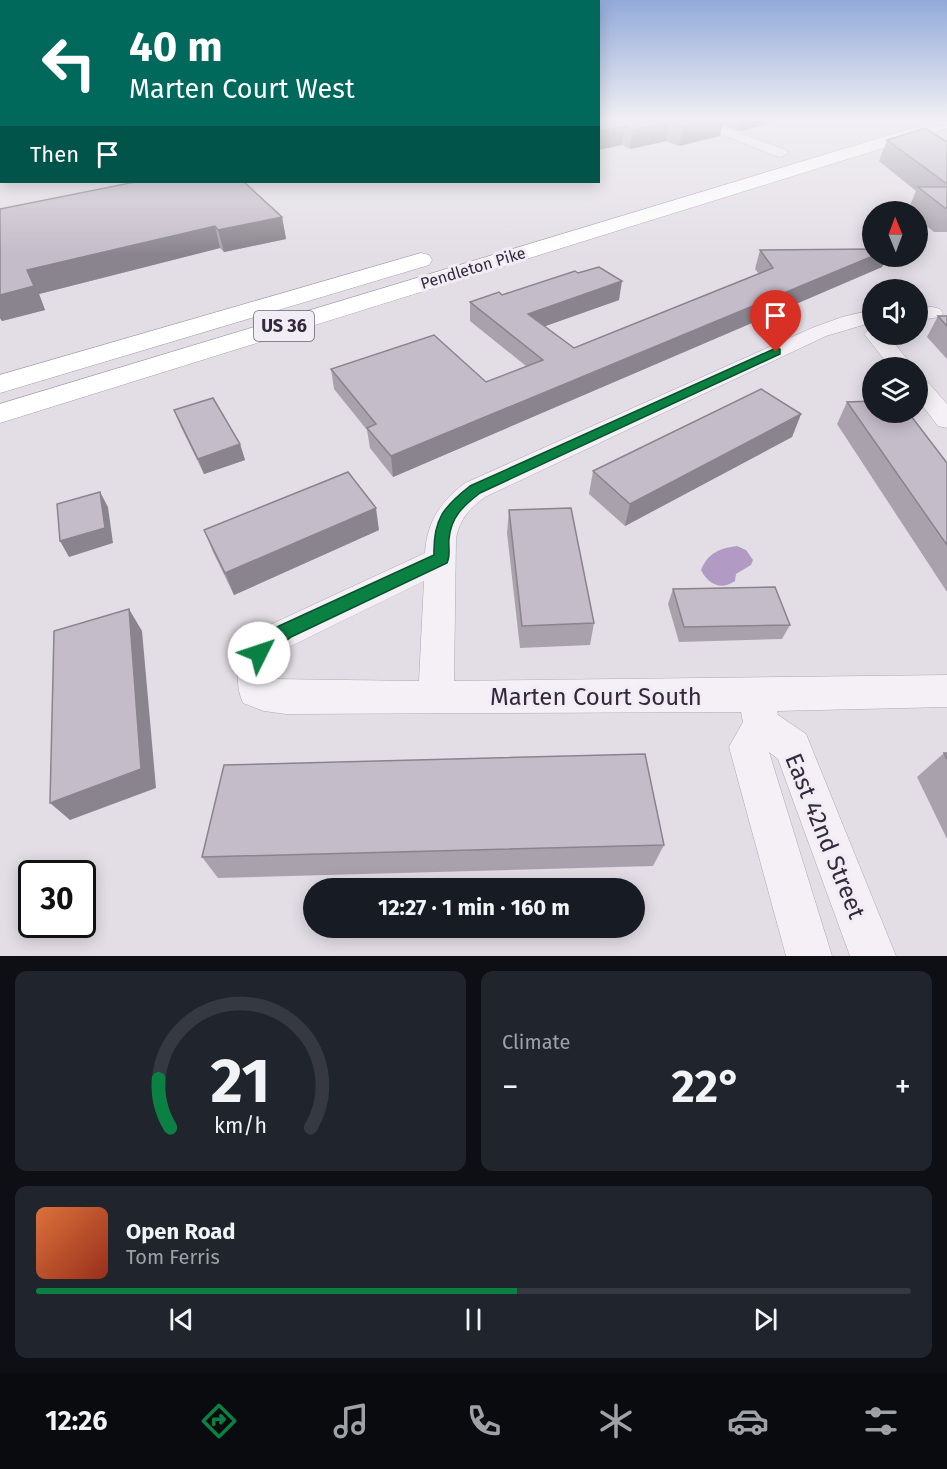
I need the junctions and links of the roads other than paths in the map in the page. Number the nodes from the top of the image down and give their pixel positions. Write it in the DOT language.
graph roads {
  1 [pos="809,166"];
  2 [pos="544,224"];
  3 [pos="862,326"];
  4 [pos="0,384"];
  5 [pos="928,397"];
  6 [pos="0,414"];
  7 [pos="947,420"];
  8 [pos="442,559"];
  9 [pos="947,691"];
  10 [pos="436,698"];
  11 [pos="759,711"];
  12 [pos="809,956"];
  13 [pos="873,956"];
  1 -- 6 [label="main road, Pendleton Pike / US 36"];
  2 -- 4 [label="main road, Pendleton Pike / US 36"];
  3 -- 8 [label="street"];
  5 -- 7 [label="street"];
  8 -- 10 [label="street"];
  8 -- 10 [label="street, Marten Court South"];
  9 -- 11 [label="street, Marten Court South"];
  10 -- 11 [label="street, Marten Court South"];
  11 -- 12 [label="street, East 42nd Street"];
  11 -- 13 [label="street, East 42nd Street"];
}
